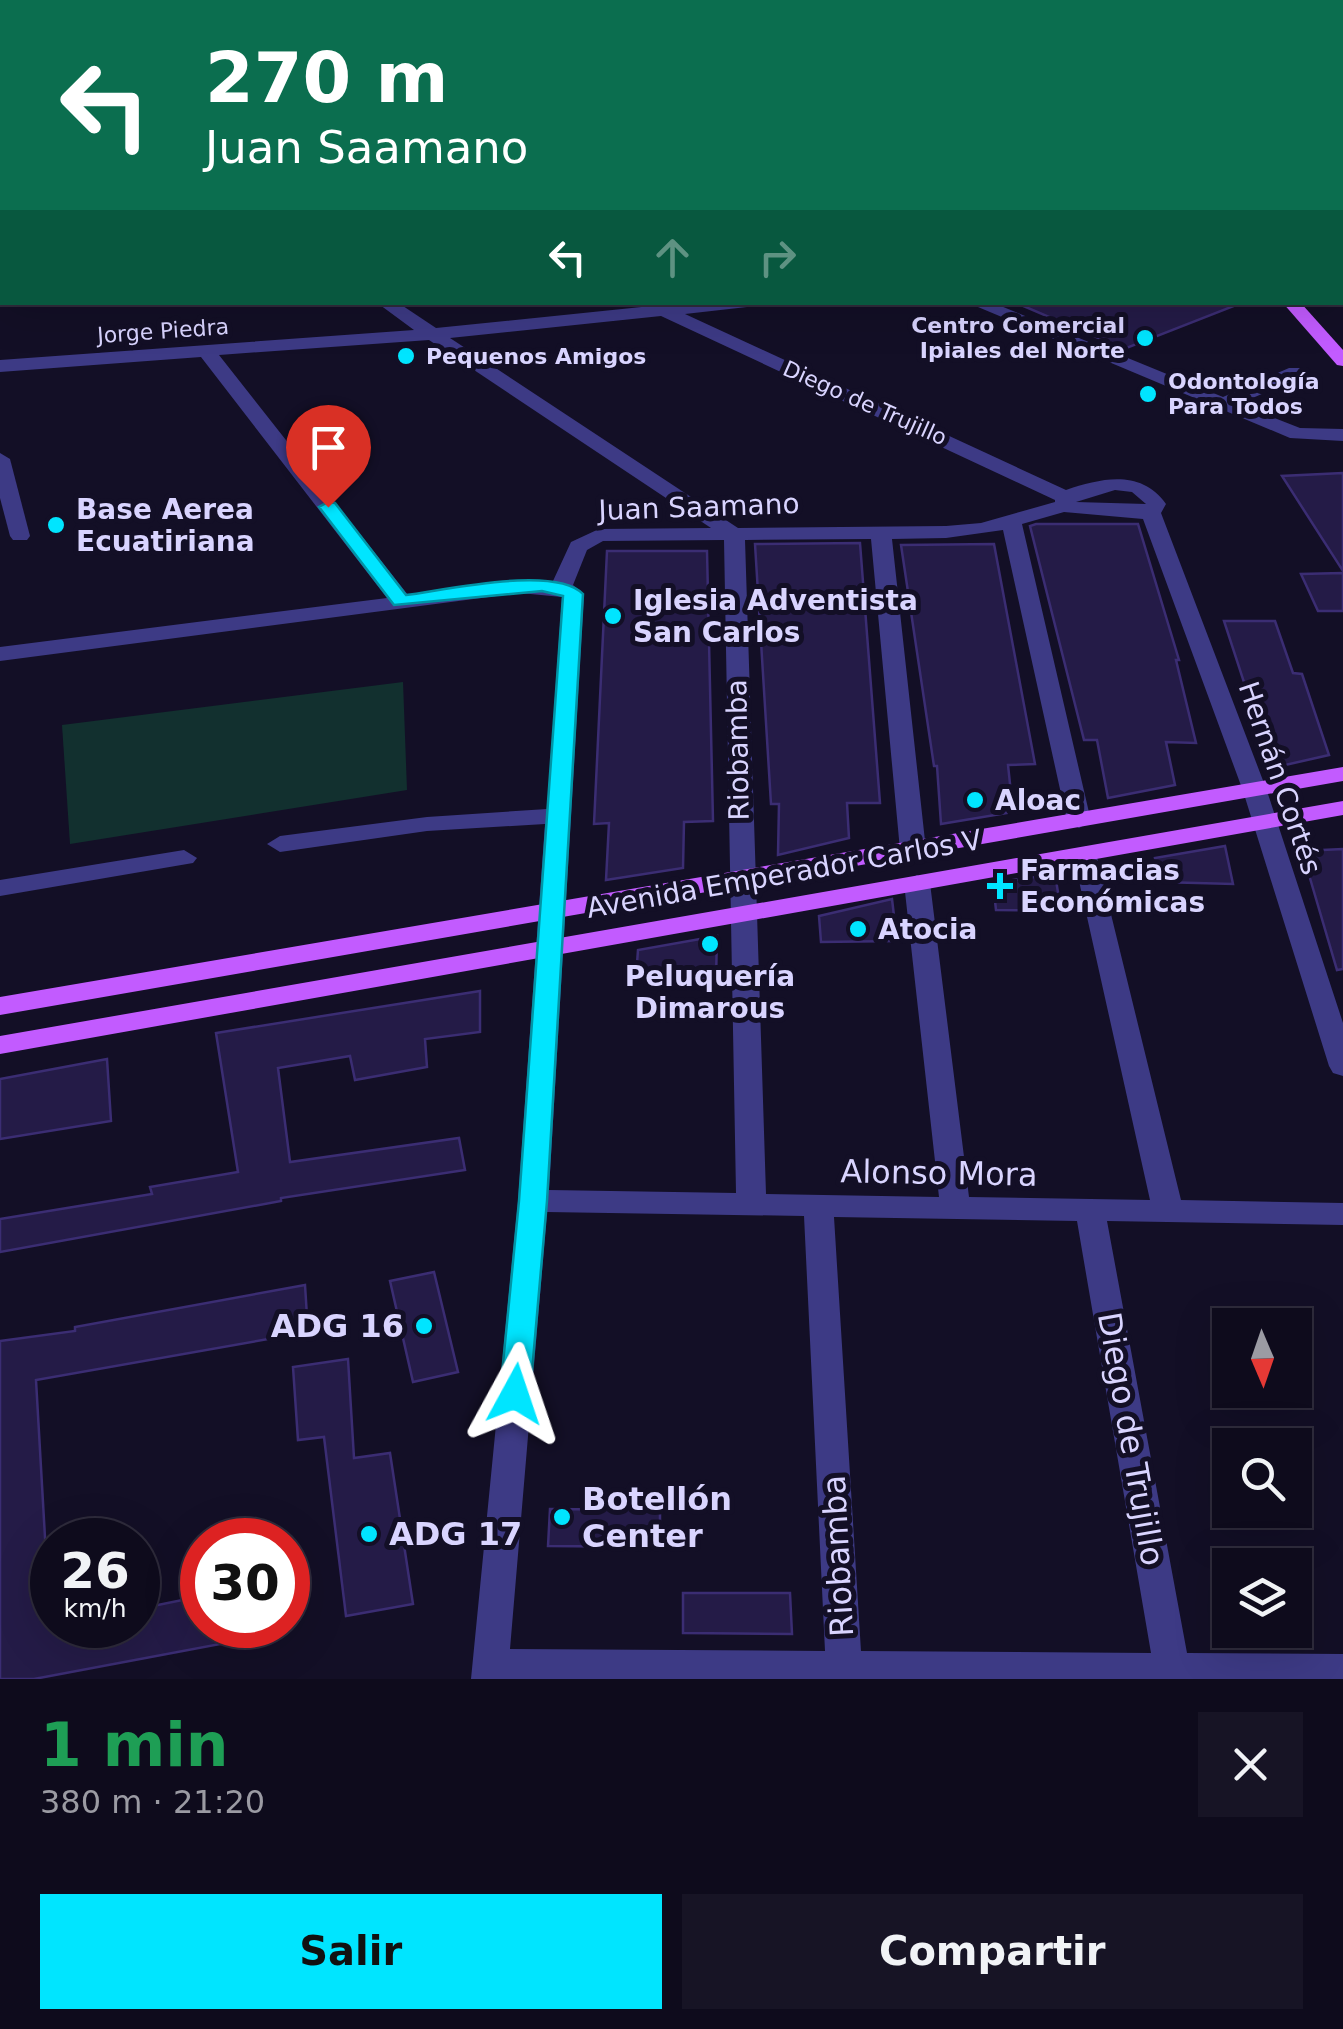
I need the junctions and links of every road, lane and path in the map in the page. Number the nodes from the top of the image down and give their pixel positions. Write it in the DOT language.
graph roads {
  1 [pos="388,305"];
  2 [pos="719,305"];
  3 [pos="981,305"];
  4 [pos="1293,305"];
  5 [pos="664,311"];
  6 [pos="432,334"];
  7 [pos="206,351"];
  8 [pos="1343,361"];
  9 [pos="0,366"];
  10 [pos="1296,372"];
  11 [pos="1222,404"];
  12 [pos="1343,435"];
  13 [pos="0,459"];
  14 [pos="1066,501"];
  15 [pos="1011,521"];
  16 [pos="734,534"];
  17 [pos="881,534"];
  18 [pos="20,536"];
  19 [pos="560,587"];
  20 [pos="401,601"];
  21 [pos="0,654"];
  22 [pos="1343,774"];
  23 [pos="1255,790"];
  24 [pos="1343,808"];
  25 [pos="559,816"];
  26 [pos="1079,820"];
  27 [pos="1265,822"];
  28 [pos="280,844"];
  29 [pos="914,850"];
  30 [pos="1086,854"];
  31 [pos="184,858"];
  32 [pos="741,880"];
  33 [pos="918,884"];
  34 [pos="0,888"];
  35 [pos="552,913"];
  36 [pos="742,914"];
  37 [pos="550,948"];
  38 [pos="0,1006"];
  39 [pos="0,1045"];
  40 [pos="1343,1066"];
  41 [pos="533,1201"];
  42 [pos="751,1204"];
  43 [pos="818,1206"];
  44 [pos="955,1208"];
  45 [pos="1090,1210"];
  46 [pos="1168,1211"];
  47 [pos="1343,1214"];
  48 [pos="844,1667"];
  49 [pos="1172,1669"];
  50 [pos="1343,1670"];
  51 [pos="490,1672"];
  52 [pos="754,1673"];
  53 [pos="1013,1674"];
  54 [pos="1260,1674"];
  1 -- 6 [label="street"];
  2 -- 5 [label="street, Jorge Piedra"];
  3 -- 11 [label="street"];
  4 -- 8 [label="main road"];
  5 -- 6 [label="street, Jorge Piedra"];
  5 -- 14 [label="street, Diego de Trujillo"];
  6 -- 7 [label="street, Jorge Piedra"];
  6 -- 16 [label="street"];
  7 -- 9 [label="street, Jorge Piedra"];
  7 -- 20 [label="street"];
  10 -- 11 [label="street"];
  11 -- 12 [label="street"];
  13 -- 18 [label="street"];
  14 -- 15 [label="street, Juan Saamano"];
  14 -- 23 [label="street, Hernán Cortés"];
  15 -- 17 [label="street, Juan Saamano"];
  15 -- 26 [label="street"];
  16 -- 17 [label="street, Juan Saamano"];
  16 -- 19 [label="street, Juan Saamano"];
  16 -- 32 [label="street, Riobamba"];
  17 -- 29 [label="street"];
  19 -- 20 [label="street"];
  19 -- 25 [label="street"];
  20 -- 21 [label="street"];
  22 -- 23 [label="main road, Avenida Emperador Carlos V"];
  23 -- 26 [label="main road, Avenida Emperador Carlos V"];
  23 -- 27 [label="street, Hernán Cortés"];
  24 -- 27 [label="main road, Avenida Emperador Carlos V"];
  25 -- 28 [label="street"];
  25 -- 35 [label="street"];
  26 -- 29 [label="main road, Avenida Emperador Carlos V"];
  27 -- 30 [label="main road, Avenida Emperador Carlos V"];
  27 -- 40 [label="street, Hernán Cortés"];
  29 -- 32 [label="main road, Avenida Emperador Carlos V"];
  30 -- 33 [label="main road, Avenida Emperador Carlos V"];
  30 -- 46 [label="street"];
  31 -- 34 [label="street"];
  32 -- 35 [label="main road, Avenida Emperador Carlos V"];
  32 -- 36 [label="street, Riobamba"];
  33 -- 36 [label="main road, Avenida Emperador Carlos V"];
  33 -- 44 [label="street"];
  35 -- 37 [label="street"];
  35 -- 38 [label="main road, Avenida Emperador Carlos V"];
  36 -- 37 [label="main road, Avenida Emperador Carlos V"];
  36 -- 42 [label="street, Riobamba"];
  37 -- 39 [label="main road, Avenida Emperador Carlos V"];
  37 -- 41 [label="street"];
  41 -- 42 [label="street, Alonso Mora"];
  41 -- 51 [label="street"];
  42 -- 43 [label="street, Alonso Mora"];
  43 -- 44 [label="street, Alonso Mora"];
  43 -- 48 [label="street, Riobamba"];
  44 -- 45 [label="street, Alonso Mora"];
  45 -- 46 [label="street, Alonso Mora"];
  45 -- 49 [label="street, Diego de Trujillo"];
  46 -- 47 [label="street, Alonso Mora"];
  48 -- 52 [label="street"];
  48 -- 53 [label="street"];
  49 -- 53 [label="street"];
  49 -- 54 [label="street"];
  50 -- 54 [label="street"];
  51 -- 52 [label="street"];
}
